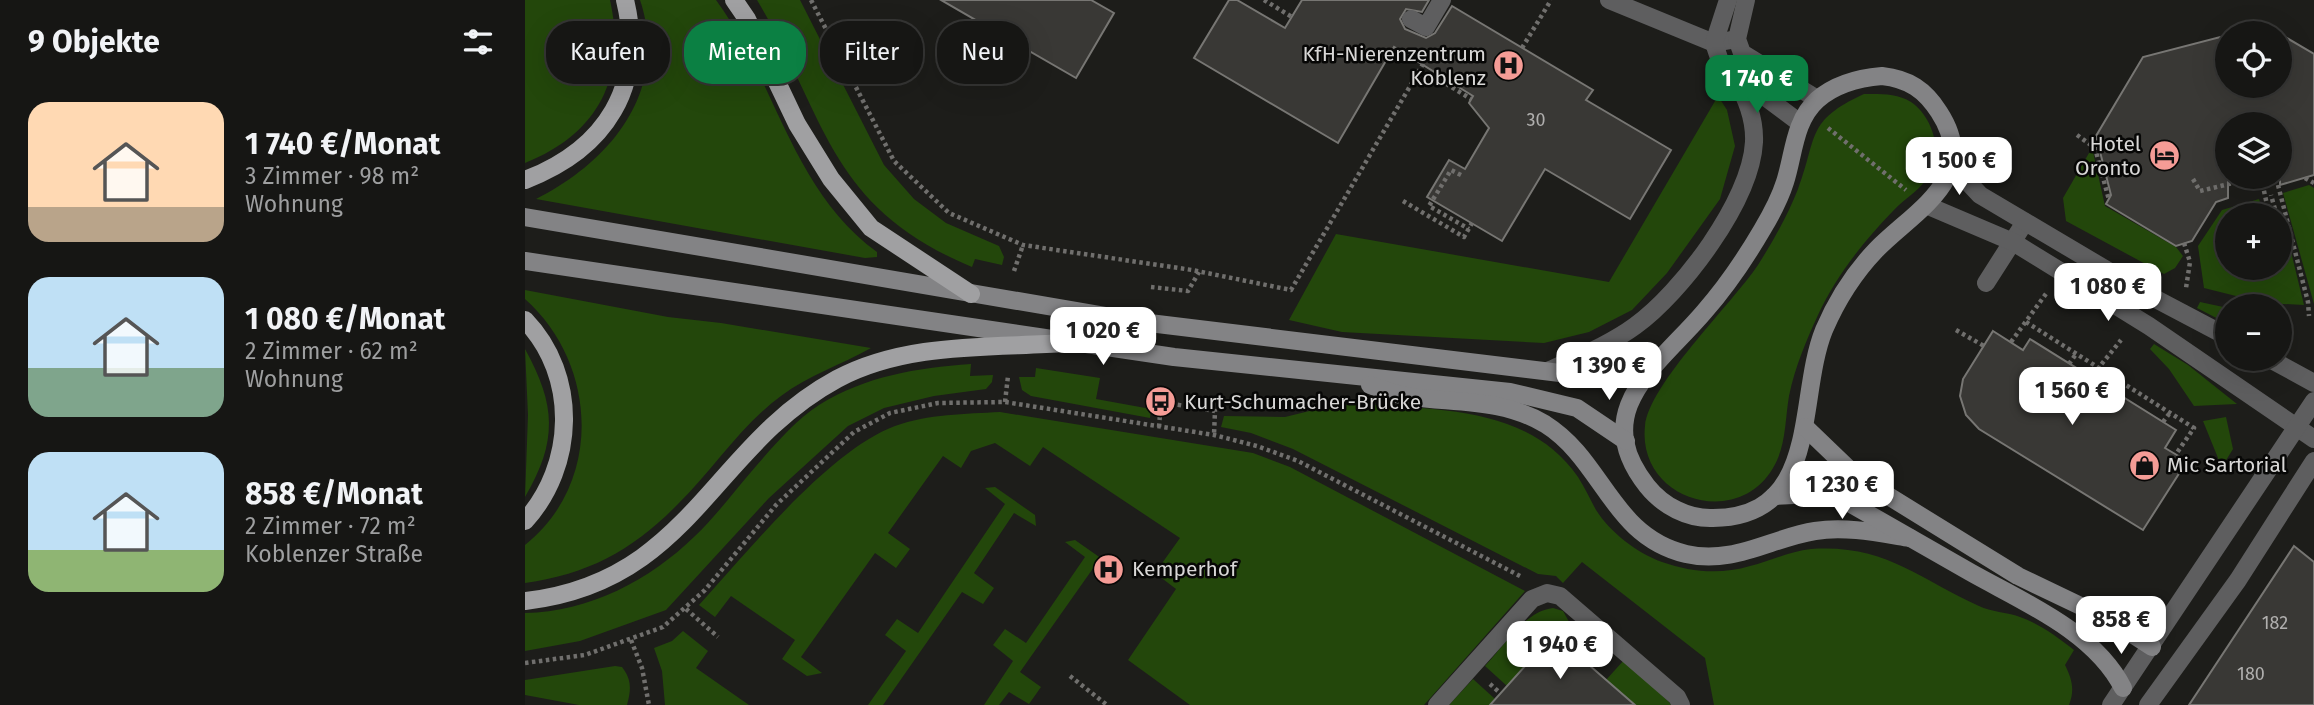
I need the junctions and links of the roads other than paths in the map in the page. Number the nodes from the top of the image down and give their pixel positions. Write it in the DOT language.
graph roads {
  1 [pos="625,0"];
  2 [pos="734,0"];
  3 [pos="1442,0"];
  4 [pos="1609,0"];
  5 [pos="1643,0"];
  6 [pos="1728,0"];
  7 [pos="1747,0"];
  8 [pos="1411,19"];
  9 [pos="1669,24"];
  10 [pos="1737,39"];
  11 [pos="1714,43"];
  12 [pos="1735,77"];
  13 [pos="1808,111"];
  14 [pos="1952,165"];
  15 [pos="525,180"];
  16 [pos="1926,205"];
  17 [pos="525,218"];
  18 [pos="2025,222"];
  19 [pos="2013,242"];
  20 [pos="525,261"];
  21 [pos="1986,283"];
  22 [pos="971,293"];
  23 [pos="525,320"];
  24 [pos="2215,330"];
  25 [pos="1066,343"];
  26 [pos="1550,370"];
  27 [pos="2292,371"];
  28 [pos="1345,376"];
  29 [pos="1645,376"];
  30 [pos="2314,383"];
  31 [pos="2314,401"];
  32 [pos="1805,427"];
  33 [pos="2297,428"];
  34 [pos="2314,439"];
  35 [pos="1626,441"];
  36 [pos="2314,461"];
  37 [pos="1774,496"];
  38 [pos="525,521"];
  39 [pos="1910,538"];
  40 [pos="525,601"];
  41 [pos="2152,647"];
  42 [pos="2176,664"];
  43 [pos="2123,688"];
  44 [pos="1437,705"];
  45 [pos="1681,705"];
  46 [pos="2111,705"];
  47 [pos="2148,705"];
  1 -- 15 [label="main road"];
  2 -- 22 [label="main road"];
  3 -- 8 [label="street"];
  4 -- 9 [label="street"];
  5 -- 9 [label="street"];
  6 -- 11 [label="street"];
  7 -- 10 [label="street"];
  9 -- 11 [label="street"];
  10 -- 11 [label="street"];
  10 -- 13 [label="street"];
  11 -- 12 [label="street"];
  12 -- 13 [label="street"];
  12 -- 26 [label="street"];
  13 -- 14 [label="main road"];
  13 -- 29 [label="main road"];
  14 -- 16 [label="main road"];
  14 -- 18 [label="street"];
  16 -- 19 [label="street"];
  16 -- 32 [label="main road"];
  17 -- 22 [label="main road"];
  18 -- 19 [label="street"];
  18 -- 24 [label="street"];
  19 -- 21 [label="street"];
  19 -- 33 [label="street"];
  20 -- 25 [label="main road"];
  22 -- 26 [label="main road"];
  23 -- 38 [label="main road"];
  25 -- 28 [label="main road"];
  25 -- 40 [label="main road"];
  26 -- 29 [label="main road"];
  27 -- 30 [label="street"];
  28 -- 35 [label="main road"];
  28 -- 39 [label="main road"];
  29 -- 35 [label="main road"];
  31 -- 33 [label="street"];
  32 -- 37 [label="main road"];
  32 -- 41 [label="main road"];
  33 -- 34 [label="street"];
  33 -- 41 [label="street"];
  35 -- 37 [label="main road"];
  36 -- 42 [label="street"];
  37 -- 39 [label="main road"];
  39 -- 43 [label="main road"];
  41 -- 42 [label="street"];
  41 -- 43 [label="street"];
  42 -- 47 [label="street"];
  43 -- 46 [label="street"];
  44 -- 45 [label="street"];
}
